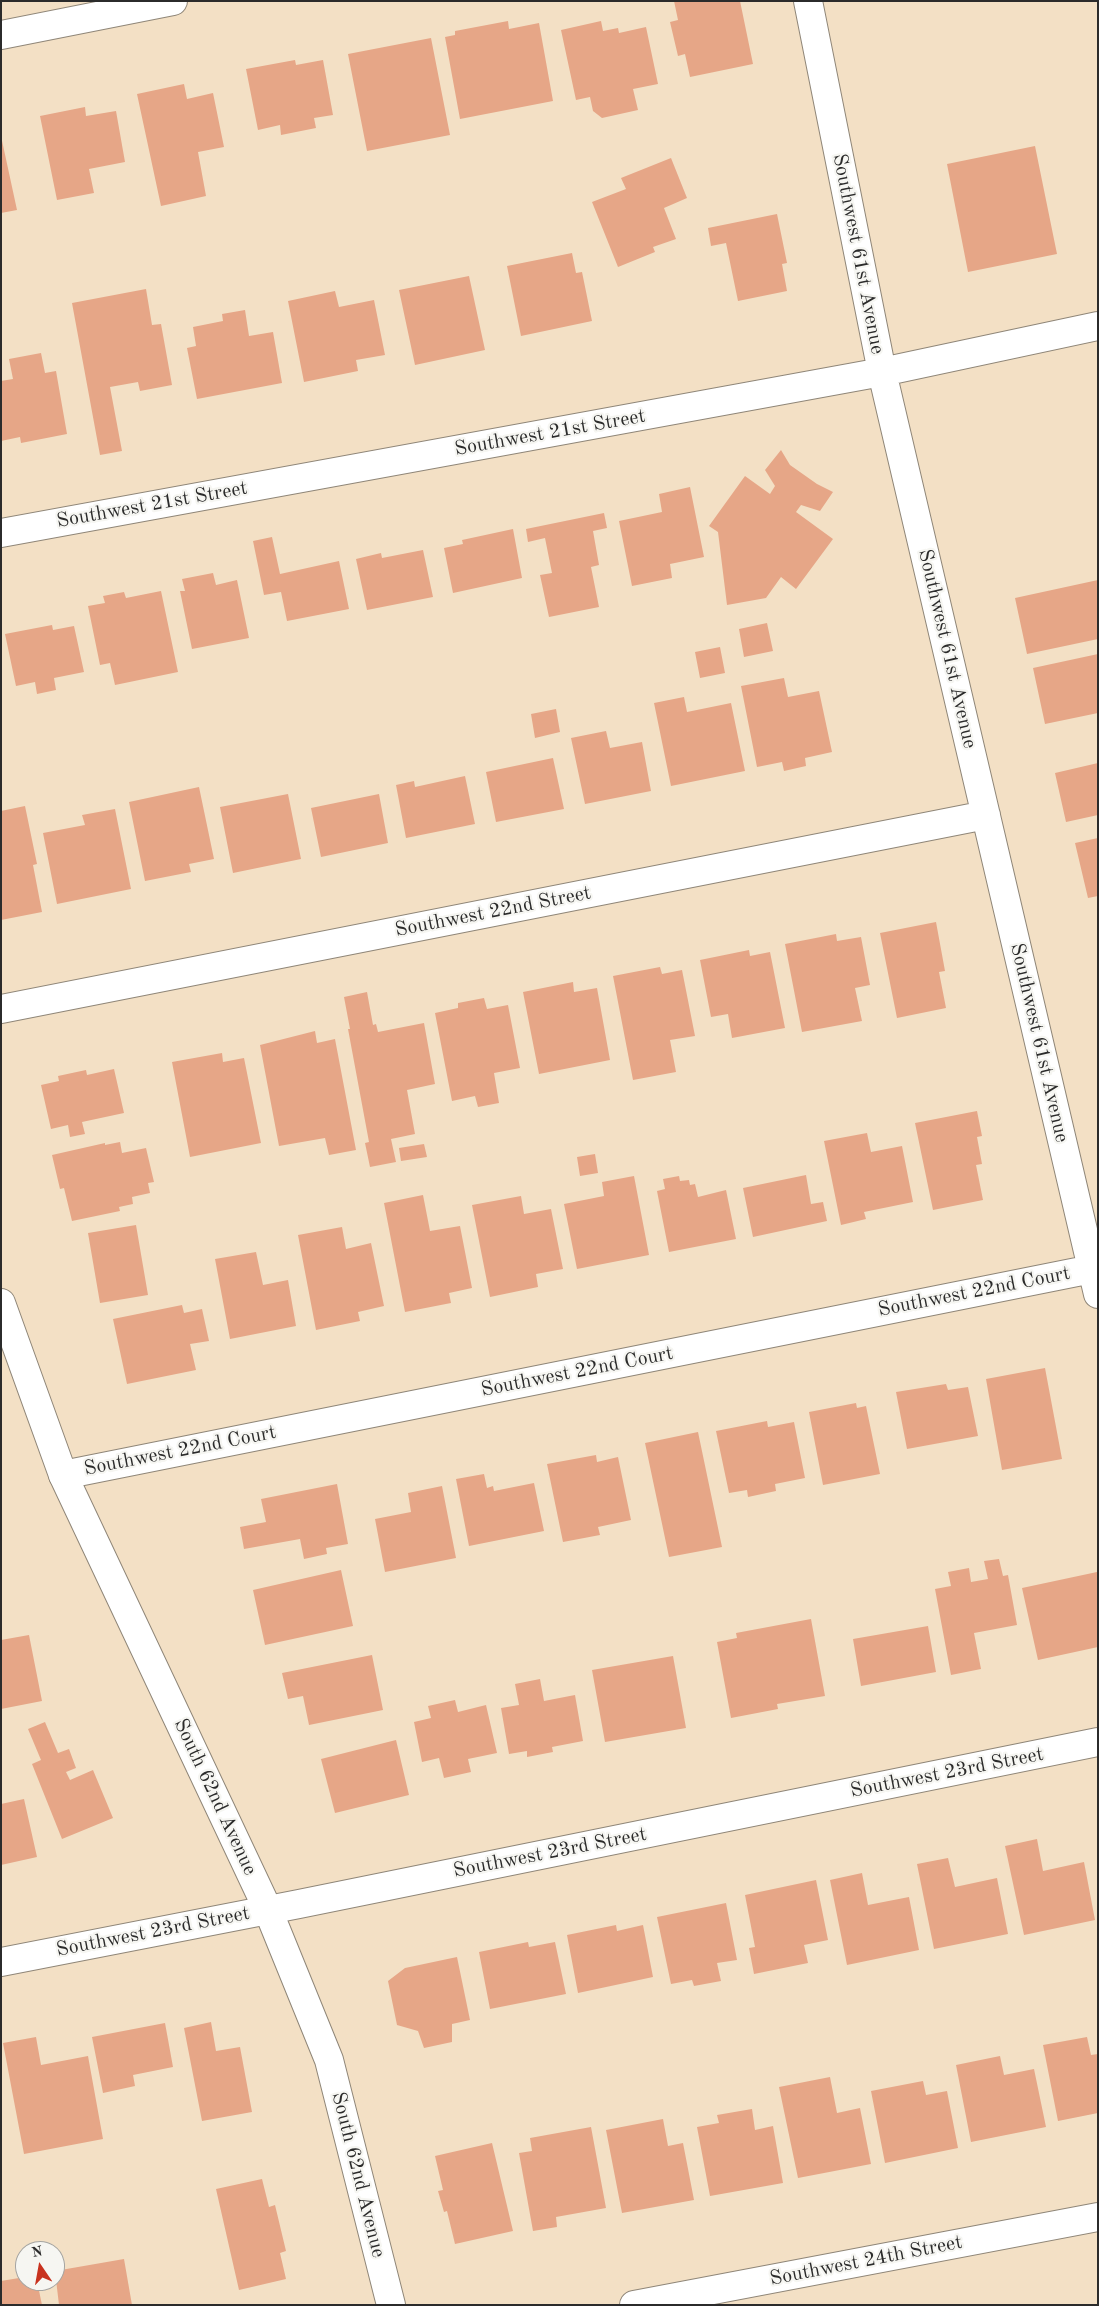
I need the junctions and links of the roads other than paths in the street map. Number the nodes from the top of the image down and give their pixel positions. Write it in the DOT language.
graph roads {
  1 [pos="173,1"];
  2 [pos="808,1"];
  3 [pos="1,35"];
  4 [pos="1098,326"];
  5 [pos="882,372"];
  6 [pos="1,533"];
  7 [pos="986,815"];
  8 [pos="1,1009"];
  9 [pos="1095,1281"];
  10 [pos="1,1303"];
  11 [pos="63,1475"];
  12 [pos="1098,1742"];
  13 [pos="268,1910"];
  14 [pos="1,1962"];
  15 [pos="1098,2217"];
  16 [pos="391,2305"];
  17 [pos="634,2305"];
  1 -- 3 [label="street"];
  2 -- 5 [label="street, Southwest 61st Avenue"];
  4 -- 5 [label="street, Southwest 21st Street"];
  5 -- 6 [label="street, Southwest 21st Street"];
  5 -- 7 [label="street, Southwest 61st Avenue"];
  7 -- 8 [label="street, Southwest 22nd Street"];
  7 -- 9 [label="street, Southwest 61st Avenue"];
  9 -- 11 [label="street, Southwest 22nd Court"];
  10 -- 11 [label="street, South 62nd Avenue"];
  11 -- 13 [label="street, South 62nd Avenue"];
  12 -- 13 [label="street, Southwest 23rd Street"];
  13 -- 14 [label="street, Southwest 23rd Street"];
  13 -- 16 [label="street, South 62nd Avenue"];
  15 -- 17 [label="street, Southwest 24th Street"];
}
